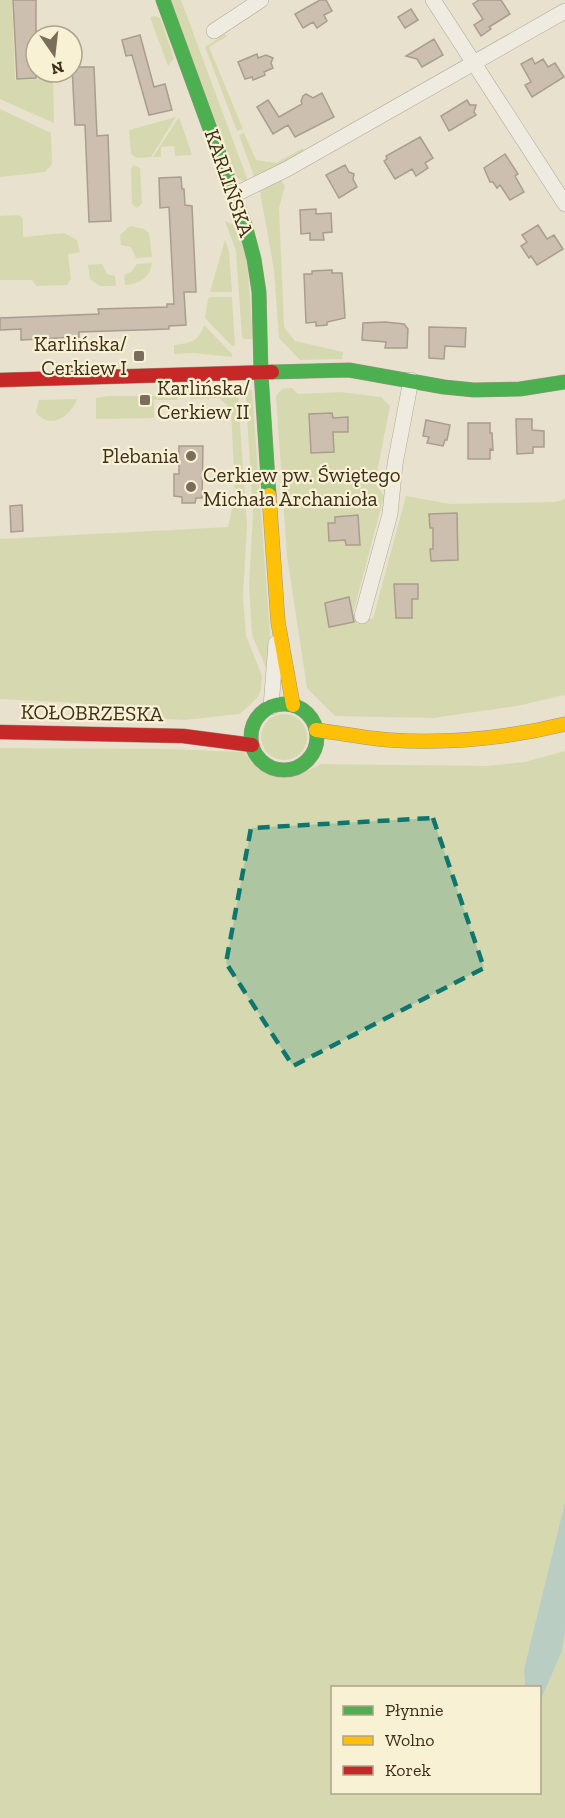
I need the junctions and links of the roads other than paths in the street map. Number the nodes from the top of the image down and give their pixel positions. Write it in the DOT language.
graph roads {
  1 [pos="163,0"];
  2 [pos="261,0"];
  3 [pos="433,0"];
  4 [pos="565,11"];
  5 [pos="214,31"];
  6 [pos="474,62"];
  7 [pos="234,195"];
  8 [pos="565,204"];
  9 [pos="261,373"];
  10 [pos="0,380"];
  11 [pos="411,380"];
  12 [pos="565,382"];
  13 [pos="362,616"];
  14 [pos="278,622"];
  15 [pos="293,705"];
  16 [pos="271,707"];
  17 [pos="565,724"];
  18 [pos="242,728"];
  19 [pos="316,730"];
  20 [pos="0,732"];
  21 [pos="183,736"];
  22 [pos="390,740"];
  23 [pos="252,745"];
  24 [pos="315,749"];
  1 -- 7 [label="street, KARLIŃSKA"];
  2 -- 5 [label="street"];
  3 -- 6 [label="street"];
  4 -- 6 [label="street"];
  6 -- 7 [label="street"];
  6 -- 8 [label="street"];
  7 -- 9 [label="street, KARLIŃSKA"];
  9 -- 10 [label="street"];
  9 -- 11 [label="street"];
  9 -- 14 [label="street, KARLIŃSKA"];
  11 -- 12 [label="street"];
  11 -- 13 [label="street"];
  14 -- 15 [label="street, KARLIŃSKA"];
  14 -- 16 [label="street, KARLIŃSKA"];
  15 -- 16 [label="street"];
  15 -- 19 [label="street"];
  16 -- 18 [label="street"];
  17 -- 22 [label="street"];
  18 -- 21 [label="street, KOŁOBRZESKA"];
  18 -- 23 [label="street"];
  19 -- 22 [label="street"];
  19 -- 24 [label="street"];
  20 -- 21 [label="street, KOŁOBRZESKA"];
  21 -- 23 [label="street, KOŁOBRZESKA"];
  22 -- 24 [label="street"];
  23 -- 24 [label="street"];
}
